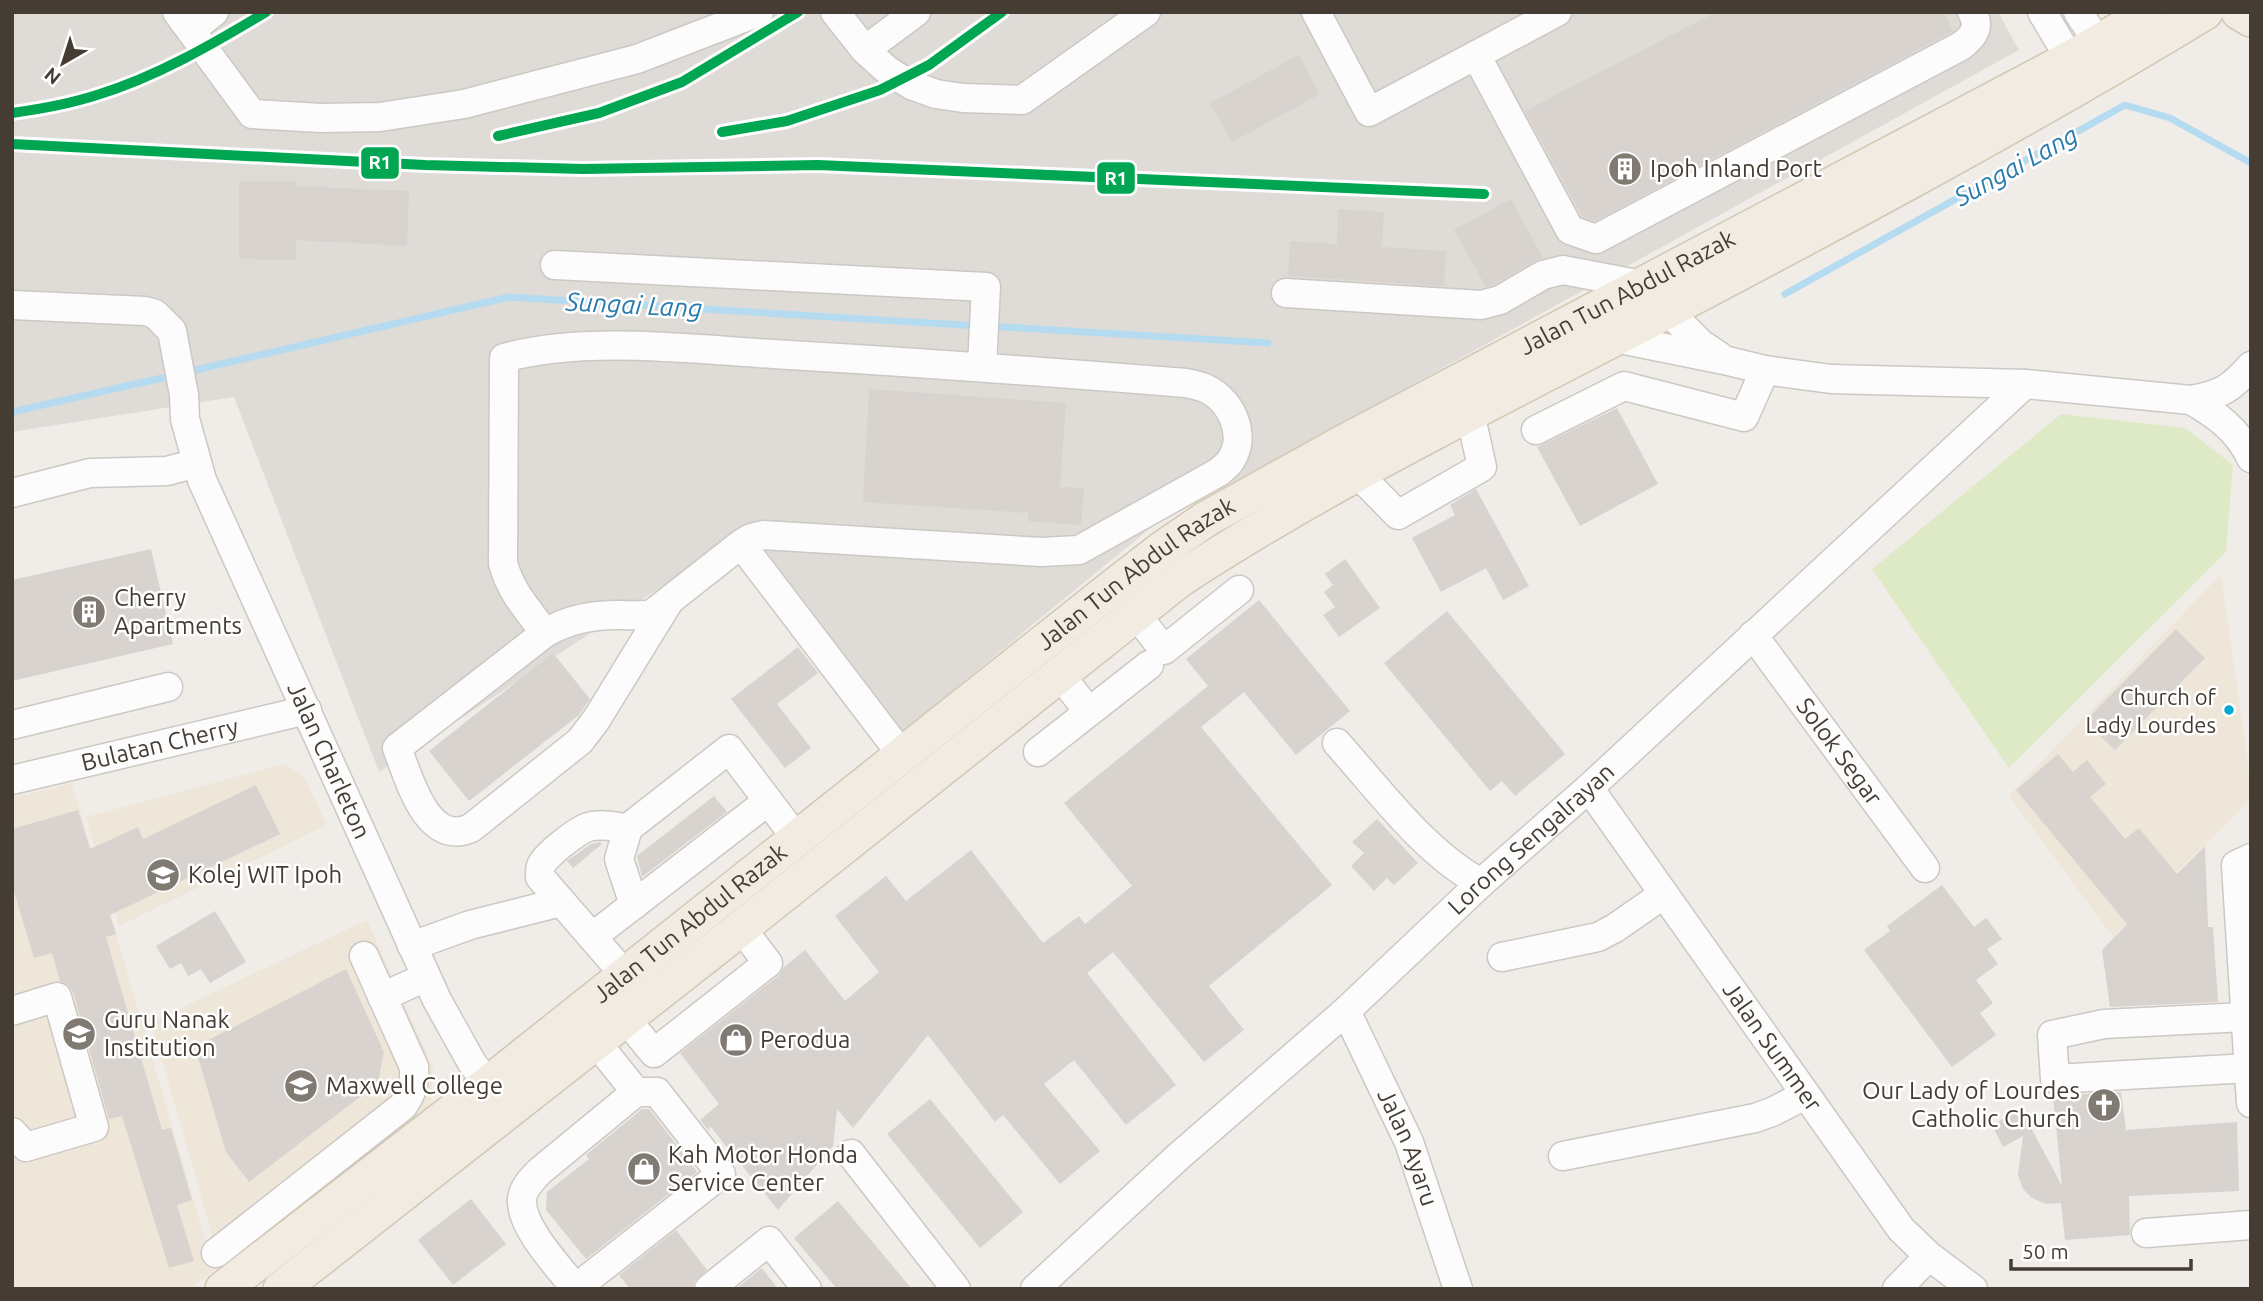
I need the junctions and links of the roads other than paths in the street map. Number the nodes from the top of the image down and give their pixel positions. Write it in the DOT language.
graph roads {
  1 [pos="214,12"];
  2 [pos="759,12"];
  3 [pos="835,12"];
  4 [pos="916,12"];
  5 [pos="1146,12"];
  6 [pos="1316,12"];
  7 [pos="1557,12"];
  8 [pos="1972,12"];
  9 [pos="2042,12"];
  10 [pos="2078,12"];
  11 [pos="2150,12"];
  12 [pos="2205,12"];
  13 [pos="2239,12"];
  14 [pos="2251,19"];
  15 [pos="184,21"];
  16 [pos="865,50"];
  17 [pos="1476,55"];
  18 [pos="2088,60"];
  19 [pos="555,265"];
  20 [pos="1642,285"];
  21 [pos="1286,293"];
  22 [pos="12,305"];
  23 [pos="1667,311"];
  24 [pos="1615,338"];
  25 [pos="982,355"];
  26 [pos="1724,360"];
  27 [pos="2251,366"];
  28 [pos="1765,370"];
  29 [pos="2025,384"];
  30 [pos="2191,400"];
  31 [pos="1470,412"];
  32 [pos="1536,430"];
  33 [pos="2251,458"];
  34 [pos="197,463"];
  35 [pos="1357,473"];
  36 [pos="12,493"];
  37 [pos="741,544"];
  38 [pos="1239,590"];
  39 [pos="668,602"];
  40 [pos="1135,613"];
  41 [pos="545,633"];
  42 [pos="1754,635"];
  43 [pos="1149,665"];
  44 [pos="1060,675"];
  45 [pos="168,687"];
  46 [pos="307,710"];
  47 [pos="1089,712"];
  48 [pos="12,725"];
  49 [pos="1337,743"];
  50 [pos="1038,752"];
  51 [pos="902,755"];
  52 [pos="12,780"];
  53 [pos="1588,788"];
  54 [pos="768,801"];
  55 [pos="628,828"];
  56 [pos="797,839"];
  57 [pos="2251,858"];
  58 [pos="1925,868"];
  59 [pos="1481,883"];
  60 [pos="1664,894"];
  61 [pos="561,902"];
  62 [pos="634,905"];
  63 [pos="592,937"];
  64 [pos="412,946"];
  65 [pos="363,956"];
  66 [pos="1502,957"];
  67 [pos="625,975"];
  68 [pos="426,977"];
  69 [pos="2247,980"];
  70 [pos="382,997"];
  71 [pos="12,1011"];
  72 [pos="1346,1011"];
  73 [pos="2245,1017"];
  74 [pos="596,1042"];
  75 [pos="2249,1068"];
  76 [pos="636,1092"];
  77 [pos="1805,1095"];
  78 [pos="498,1097"];
  79 [pos="2251,1103"];
  80 [pos="12,1132"];
  81 [pos="850,1154"];
  82 [pos="1563,1156"];
  83 [pos="313,1220"];
  84 [pos="2251,1225"];
  85 [pos="2146,1233"];
  86 [pos="216,1253"];
  87 [pos="1929,1256"];
  88 [pos="576,1288"];
  89 [pos="223,1289"];
  90 [pos="266,1289"];
  91 [pos="281,1289"];
  92 [pos="709,1289"];
  93 [pos="807,1289"];
  94 [pos="956,1289"];
  95 [pos="1035,1289"];
  96 [pos="1458,1289"];
  97 [pos="1897,1289"];
  98 [pos="1973,1289"];
  1 -- 15 [label="street"];
  2 -- 15 [label="street"];
  3 -- 16 [label="street"];
  4 -- 16 [label="street"];
  5 -- 16 [label="street"];
  6 -- 17 [label="street"];
  7 -- 17 [label="street"];
  8 -- 17 [label="street"];
  9 -- 18 [label="street"];
  10 -- 18 [label="street"];
  11 -- 18 [label="main road, Jalan Tun Abdul Razak"];
  12 -- 18 [label="main road, Jalan Tun Abdul Razak"];
  13 -- 14 [label="main road"];
  18 -- 20 [label="main road, Jalan Tun Abdul Razak"];
  18 -- 23 [label="main road, Jalan Tun Abdul Razak"];
  19 -- 25 [label="street"];
  20 -- 21 [label="street"];
  20 -- 23 [label="street"];
  20 -- 51 [label="main road, Jalan Tun Abdul Razak"];
  22 -- 34 [label="street, Jalan Charleton"];
  23 -- 24 [label="main road, Jalan Tun Abdul Razak"];
  23 -- 26 [label="street"];
  24 -- 26 [label="street"];
  24 -- 31 [label="main road, Jalan Tun Abdul Razak"];
  25 -- 37 [label="street"];
  25 -- 41 [label="street"];
  26 -- 28 [label="street"];
  27 -- 30 [label="street"];
  28 -- 29 [label="street"];
  28 -- 32 [label="street"];
  29 -- 30 [label="street"];
  29 -- 42 [label="street, Lorong Sengalrayan"];
  30 -- 33 [label="street"];
  31 -- 35 [label="main road, Jalan Tun Abdul Razak"];
  31 -- 35 [label="street"];
  34 -- 36 [label="street"];
  34 -- 46 [label="street, Jalan Charleton"];
  35 -- 40 [label="main road, Jalan Tun Abdul Razak"];
  37 -- 39 [label="street"];
  37 -- 51 [label="street"];
  38 -- 40 [label="street"];
  39 -- 41 [label="street"];
  39 -- 41 [label="street"];
  40 -- 44 [label="main road, Jalan Tun Abdul Razak"];
  42 -- 53 [label="street, Lorong Sengalrayan"];
  42 -- 58 [label="street, Solok Segar"];
  43 -- 47 [label="street"];
  44 -- 47 [label="street"];
  44 -- 74 [label="main road, Jalan Tun Abdul Razak"];
  45 -- 48 [label="street"];
  46 -- 52 [label="street, Bulatan Cherry"];
  46 -- 64 [label="street, Jalan Charleton"];
  47 -- 50 [label="street"];
  49 -- 59 [label="street"];
  51 -- 56 [label="main road, Jalan Tun Abdul Razak"];
  53 -- 59 [label="street, Lorong Sengalrayan"];
  53 -- 60 [label="street, Jalan Summer"];
  54 -- 55 [label="street"];
  54 -- 56 [label="street"];
  54 -- 62 [label="street"];
  55 -- 61 [label="street"];
  55 -- 62 [label="street"];
  56 -- 67 [label="main road, Jalan Tun Abdul Razak"];
  57 -- 69 [label="street"];
  59 -- 72 [label="street, Lorong Sengalrayan"];
  60 -- 66 [label="street"];
  60 -- 77 [label="street, Jalan Summer"];
  61 -- 63 [label="street"];
  61 -- 64 [label="street"];
  62 -- 63 [label="street"];
  63 -- 67 [label="street"];
  64 -- 68 [label="street, Jalan Charleton"];
  65 -- 70 [label="street"];
  67 -- 78 [label="main road, Jalan Tun Abdul Razak"];
  68 -- 70 [label="street"];
  68 -- 78 [label="street, Jalan Charleton"];
  69 -- 73 [label="street"];
  70 -- 86 [label="street"];
  71 -- 80 [label="street"];
  72 -- 95 [label="street, Lorong Sengalrayan"];
  72 -- 96 [label="street, Jalan Ayaru"];
  73 -- 75 [label="street"];
  73 -- 75 [label="street"];
  74 -- 76 [label="street"];
  74 -- 78 [label="main road, Jalan Tun Abdul Razak"];
  75 -- 79 [label="street"];
  76 -- 88 [label="street"];
  76 -- 88 [label="street"];
  77 -- 82 [label="street"];
  77 -- 87 [label="street, Jalan Summer"];
  78 -- 83 [label="main road, Jalan Tun Abdul Razak"];
  78 -- 91 [label="main road, Jalan Tun Abdul Razak"];
  81 -- 94 [label="street"];
  83 -- 89 [label="main road, Jalan Tun Abdul Razak"];
  83 -- 90 [label="main road"];
  84 -- 85 [label="street"];
  87 -- 97 [label="street"];
  87 -- 98 [label="street, Jalan Summer"];
  92 -- 93 [label="street"];
}
